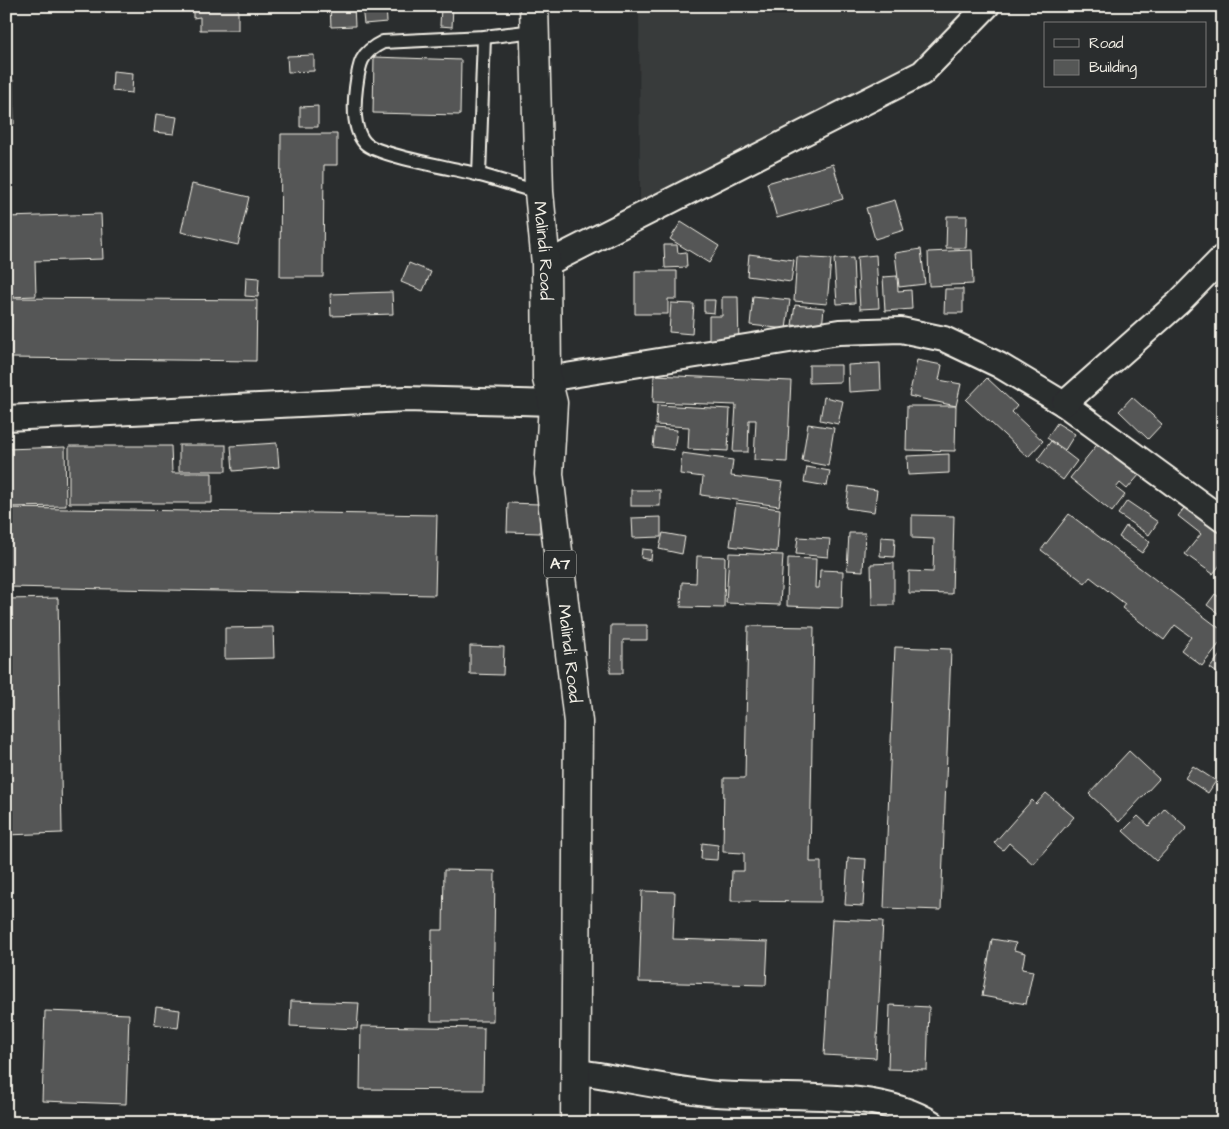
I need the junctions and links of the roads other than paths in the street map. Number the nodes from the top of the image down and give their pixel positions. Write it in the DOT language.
graph roads {
  1 [pos="987,6"];
  2 [pos="534,18"];
  3 [pos="484,37"];
  4 [pos="479,175"];
  5 [pos="538,192"];
  6 [pos="1223,257"];
  7 [pos="546,264"];
  8 [pos="550,391"];
  9 [pos="1064,404"];
  10 [pos="6,418"];
  11 [pos="1223,520"];
  12 [pos="574,1071"];
  13 [pos="575,1123"];
  14 [pos="932,1123"];
  1 -- 7 [label="street"];
  2 -- 3 [label="lane"];
  2 -- 5 [label="highway, Malindi Road / A7"];
  3 -- 4 [label="lane"];
  3 -- 4 [label="lane"];
  4 -- 5 [label="lane"];
  5 -- 7 [label="highway, Malindi Road / A7"];
  6 -- 9 [label="street"];
  7 -- 8 [label="highway, Malindi Road / A7"];
  8 -- 9 [label="street"];
  8 -- 10 [label="street"];
  8 -- 12 [label="highway, Malindi Road / A7"];
  9 -- 11 [label="street"];
  12 -- 13 [label="highway, Malindi Road / A7"];
  12 -- 14 [label="street"];
}
